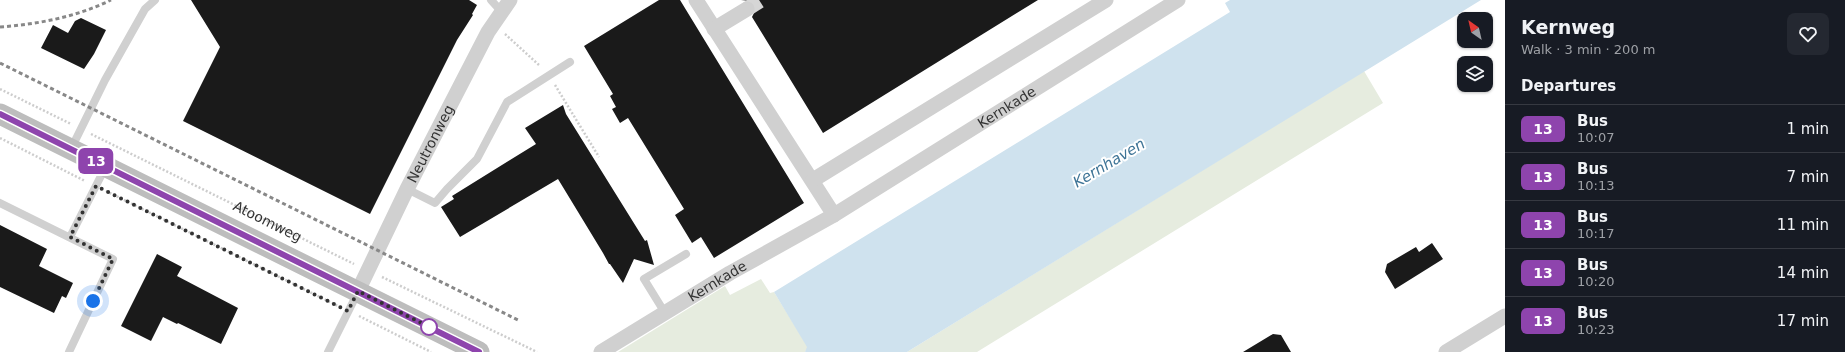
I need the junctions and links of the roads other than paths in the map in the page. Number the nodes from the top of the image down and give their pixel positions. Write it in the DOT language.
graph roads {
  1 [pos="154,0"];
  2 [pos="492,0"];
  3 [pos="696,0"];
  4 [pos="1106,0"];
  5 [pos="1178,0"];
  6 [pos="506,6"];
  7 [pos="746,9"];
  8 [pos="714,29"];
  9 [pos="570,62"];
  10 [pos="0,114"];
  11 [pos="71,149"];
  12 [pos="106,166"];
  13 [pos="813,180"];
  14 [pos="407,189"];
  15 [pos="0,203"];
  16 [pos="834,215"];
  17 [pos="70,237"];
  18 [pos="686,254"];
  19 [pos="358,291"];
  20 [pos="665,313"];
  21 [pos="1505,316"];
  22 [pos="467,349"];
  23 [pos="69,352"];
  24 [pos="328,352"];
  25 [pos="601,352"];
  26 [pos="1446,352"];
  1 -- 11 [label="lane"];
  2 -- 6 [label="lane"];
  3 -- 8 [label="street"];
  4 -- 13 [label="street"];
  5 -- 16 [label="street, Kernkade"];
  6 -- 14 [label="street, Neutronweg"];
  7 -- 8 [label="street"];
  8 -- 13 [label="street"];
  9 -- 14 [label="lane"];
  10 -- 11 [label="street, Atoomweg"];
  11 -- 12 [label="street, Atoomweg"];
  12 -- 17 [label="lane"];
  12 -- 19 [label="street, Atoomweg"];
  13 -- 16 [label="street"];
  14 -- 19 [label="street, Neutronweg"];
  15 -- 17 [label="lane"];
  16 -- 20 [label="street, Kernkade"];
  17 -- 23 [label="lane"];
  18 -- 20 [label="lane"];
  19 -- 22 [label="street, Atoomweg"];
  19 -- 24 [label="lane"];
  20 -- 25 [label="street, Kernkade"];
  21 -- 26 [label="street"];
}
